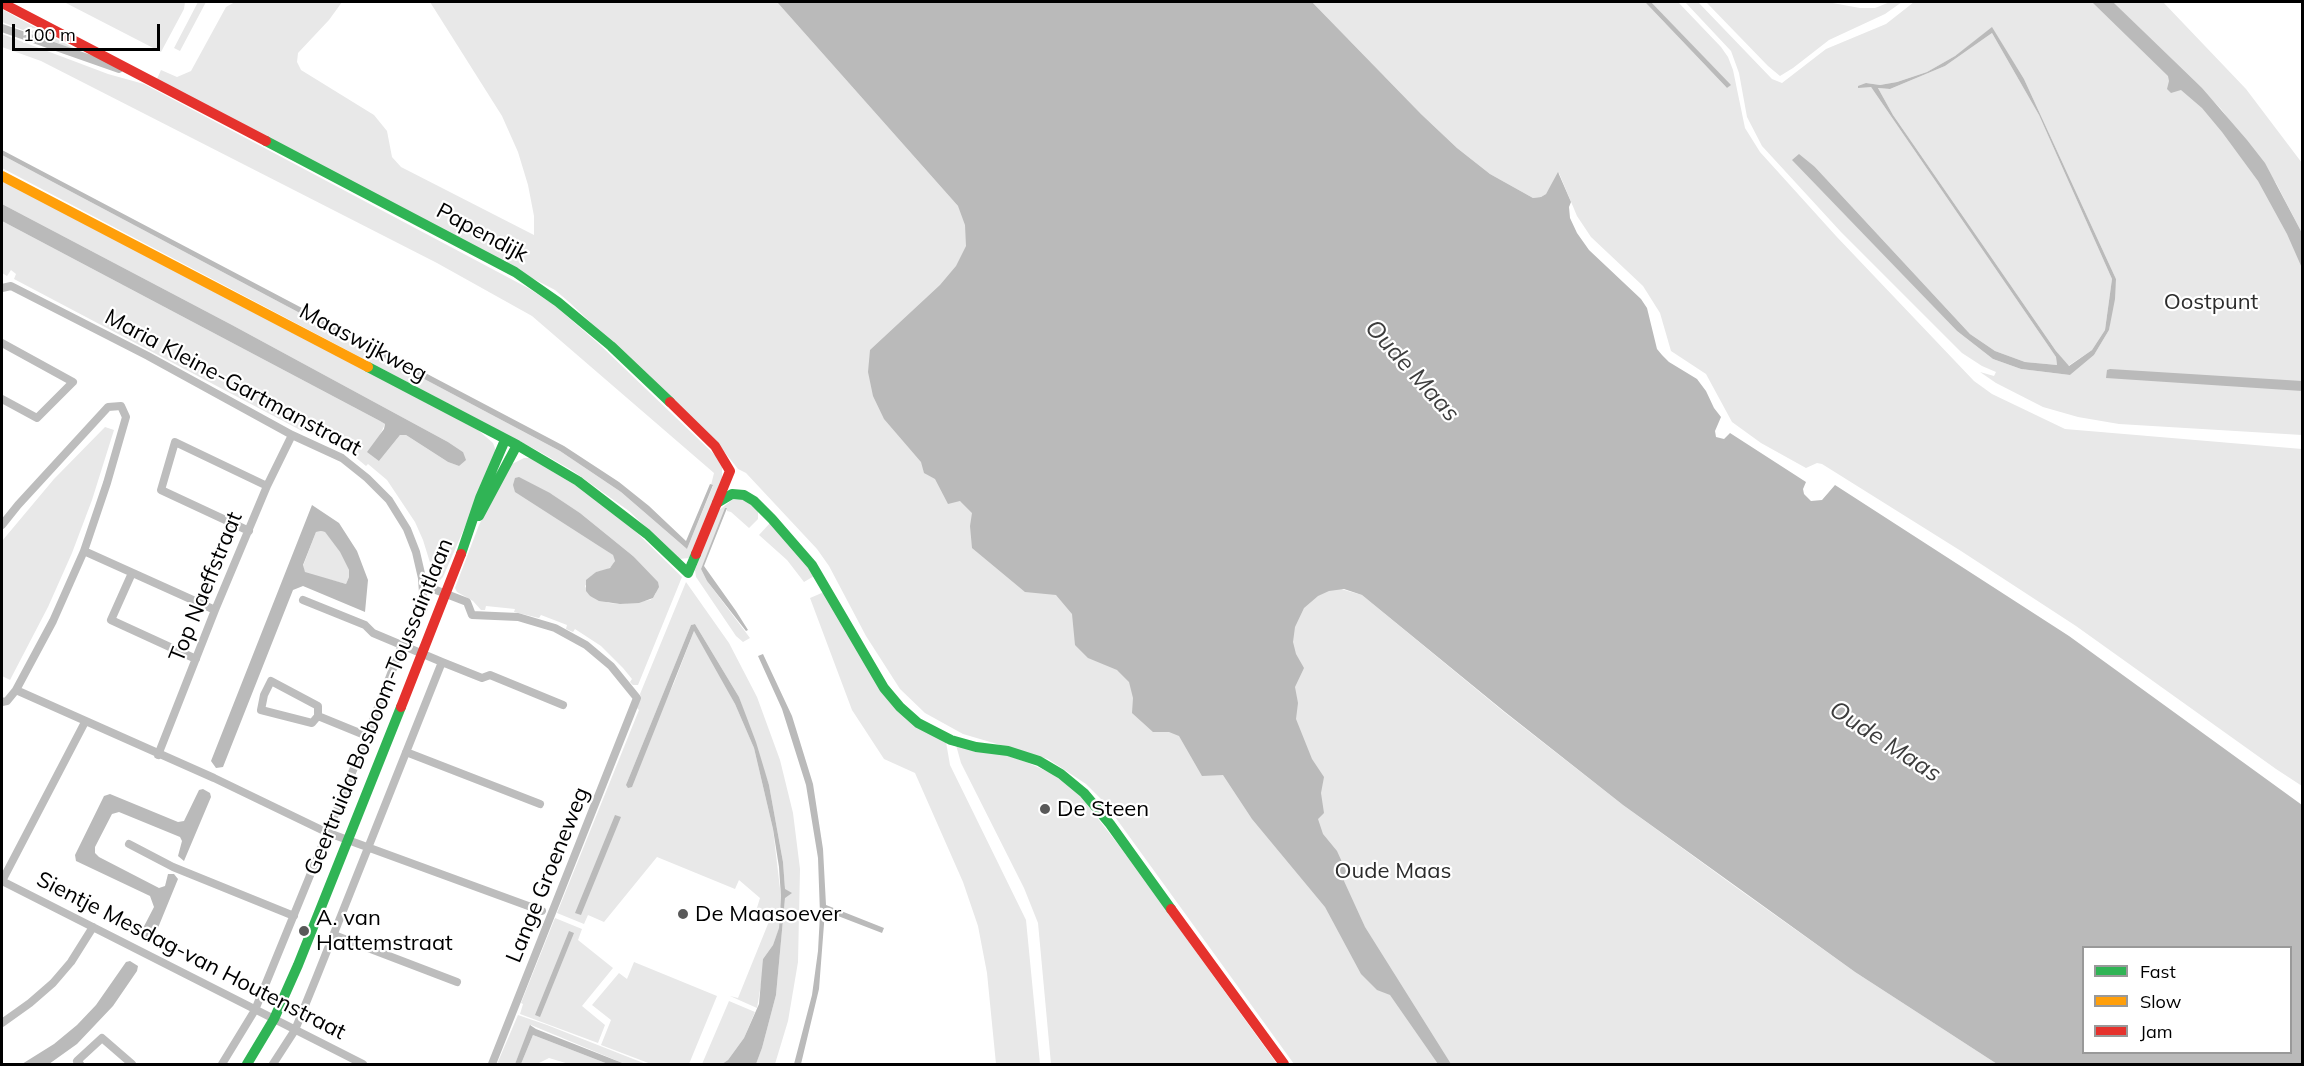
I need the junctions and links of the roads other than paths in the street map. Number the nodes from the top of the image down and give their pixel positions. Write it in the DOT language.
graph roads {
  1 [pos="2,3"];
  2 [pos="2,28"];
  3 [pos="140,76"];
  4 [pos="2,176"];
  5 [pos="2,288"];
  6 [pos="2,344"];
  7 [pos="2,399"];
  8 [pos="292,435"];
  9 [pos="505,440"];
  10 [pos="517,445"];
  11 [pos="267,486"];
  12 [pos="717,503"];
  13 [pos="2,510"];
  14 [pos="10,515"];
  15 [pos="2,525"];
  16 [pos="472,526"];
  17 [pos="249,531"];
  18 [pos="84,551"];
  19 [pos="132,573"];
  20 [pos="423,585"];
  21 [pos="446,593"];
  22 [pos="303,600"];
  23 [pos="424,608"];
  24 [pos="215,610"];
  25 [pos="402,645"];
  26 [pos="422,653"];
  27 [pos="195,659"];
  28 [pos="442,662"];
  29 [pos="16,690"];
  30 [pos="2,702"];
  31 [pos="563,705"];
  32 [pos="318,716"];
  33 [pos="85,722"];
  34 [pos="367,736"];
  35 [pos="406,752"];
  36 [pos="158,755"];
  37 [pos="540,804"];
  38 [pos="326,832"];
  39 [pos="348,840"];
  40 [pos="129,844"];
  41 [pos="369,848"];
  42 [pos="2,881"];
  43 [pos="542,911"];
  44 [pos="294,916"];
  45 [pos="93,927"];
  46 [pos="334,935"];
  47 [pos="457,982"];
  48 [pos="255,1010"];
  49 [pos="274,1019"];
  50 [pos="2,1023"];
  51 [pos="295,1030"];
  52 [pos="80,1065"];
  53 [pos="132,1065"];
  54 [pos="222,1065"];
  55 [pos="247,1065"];
  56 [pos="273,1065"];
  57 [pos="363,1065"];
  58 [pos="492,1065"];
  59 [pos="1284,1065"];
  1 -- 3 [label="street, Papendijk"];
  2 -- 3 [label="street, Papendijk"];
  3 -- 12 [label="street, Papendijk"];
  4 -- 9 [label="street, Maaswijkweg"];
  5 -- 8 [label="street, Maria Kleine-Gartmanstraat"];
  6 -- 7 [label="street"];
  8 -- 11 [label="street, Top Naeffstraat"];
  8 -- 20 [label="street, Maria Kleine-Gartmanstraat"];
  9 -- 10 [label="street, Maaswijkweg"];
  9 -- 16 [label="street, Geertruida Bosboom-Toussaintlaan"];
  10 -- 12 [label="street, Maaswijkweg"];
  10 -- 16 [label="street, Geertruida Bosboom-Toussaintlaan"];
  11 -- 17 [label="street, Top Naeffstraat"];
  11 -- 17 [label="street"];
  12 -- 59 [label="street"];
  13 -- 14 [label="street"];
  14 -- 15 [label="street"];
  14 -- 18 [label="street"];
  16 -- 21 [label="street, Geertruida Bosboom-Toussaintlaan"];
  17 -- 24 [label="street, Top Naeffstraat"];
  18 -- 19 [label="street"];
  18 -- 29 [label="street"];
  19 -- 24 [label="street"];
  19 -- 27 [label="street"];
  20 -- 21 [label="street"];
  20 -- 23 [label="street, Maria Kleine-Gartmanstraat"];
  21 -- 26 [label="street, Geertruida Bosboom-Toussaintlaan"];
  21 -- 58 [label="street, Lange Groeneweg"];
  22 -- 25 [label="street"];
  24 -- 27 [label="street, Top Naeffstraat"];
  25 -- 26 [label="street"];
  25 -- 34 [label="street"];
  26 -- 28 [label="street"];
  26 -- 39 [label="street, Geertruida Bosboom-Toussaintlaan"];
  27 -- 36 [label="street, Top Naeffstraat"];
  28 -- 31 [label="street"];
  28 -- 35 [label="street"];
  29 -- 30 [label="street"];
  29 -- 33 [label="street"];
  32 -- 32 [label="street"];
  32 -- 34 [label="street"];
  33 -- 36 [label="street"];
  33 -- 42 [label="street"];
  34 -- 38 [label="street"];
  35 -- 37 [label="street"];
  35 -- 41 [label="street"];
  36 -- 38 [label="street"];
  38 -- 39 [label="street"];
  38 -- 44 [label="street"];
  39 -- 41 [label="street"];
  39 -- 49 [label="street, Geertruida Bosboom-Toussaintlaan"];
  40 -- 44 [label="street"];
  41 -- 43 [label="street"];
  41 -- 46 [label="street"];
  42 -- 45 [label="street, Sientje Mesdag-van Houtenstraat"];
  44 -- 48 [label="street"];
  45 -- 48 [label="street, Sientje Mesdag-van Houtenstraat"];
  45 -- 50 [label="street"];
  46 -- 47 [label="street"];
  46 -- 51 [label="street"];
  48 -- 49 [label="street, Sientje Mesdag-van Houtenstraat"];
  48 -- 54 [label="street"];
  49 -- 51 [label="street, Sientje Mesdag-van Houtenstraat"];
  49 -- 55 [label="street, Geertruida Bosboom-Toussaintlaan"];
  51 -- 56 [label="street"];
  51 -- 57 [label="street, Sientje Mesdag-van Houtenstraat"];
  52 -- 53 [label="street"];
}
